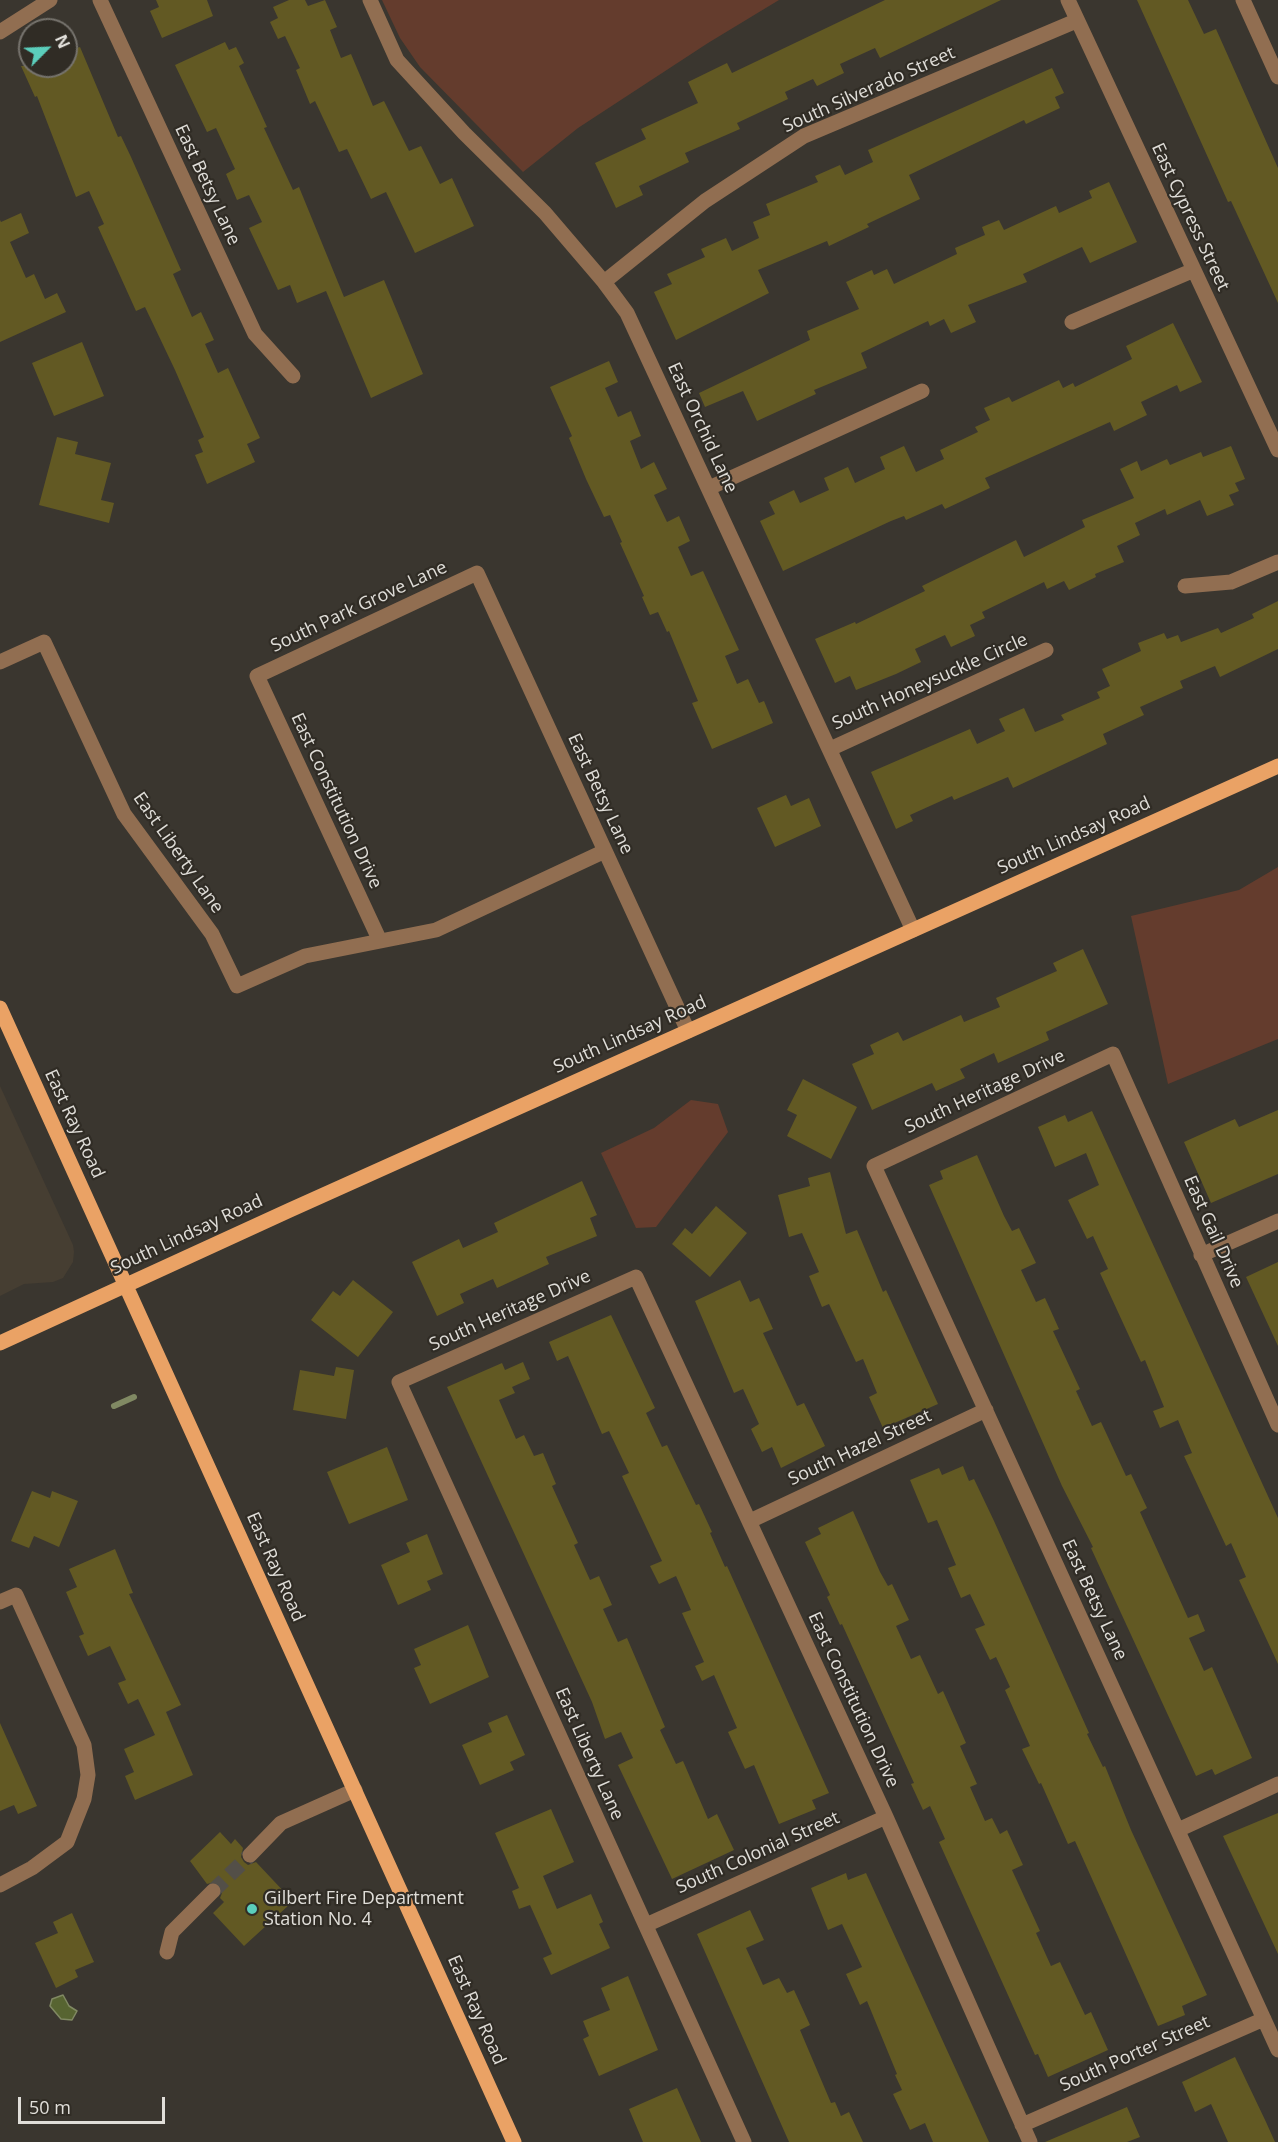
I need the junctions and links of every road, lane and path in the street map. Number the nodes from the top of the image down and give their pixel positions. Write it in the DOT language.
graph roads {
  1 [pos="50,0"];
  2 [pos="100,0"];
  3 [pos="370,0"];
  4 [pos="1068,0"];
  5 [pos="1243,0"];
  6 [pos="1076,21"];
  7 [pos="0,32"];
  8 [pos="1278,77"];
  9 [pos="1194,270"];
  10 [pos="604,282"];
  11 [pos="1071,322"];
  12 [pos="293,376"];
  13 [pos="922,391"];
  14 [pos="1278,450"];
  15 [pos="709,488"];
  16 [pos="1278,562"];
  17 [pos="477,573"];
  18 [pos="1185,586"];
  19 [pos="1046,650"];
  20 [pos="0,662"];
  21 [pos="257,676"];
  22 [pos="830,748"];
  23 [pos="1278,766"];
  24 [pos="604,851"];
  25 [pos="913,930"];
  26 [pos="380,941"];
  27 [pos="0,1008"];
  28 [pos="687,1031"];
  29 [pos="1113,1054"];
  30 [pos="874,1166"];
  31 [pos="1278,1221"];
  32 [pos="1201,1255"];
  33 [pos="636,1277"];
  34 [pos="126,1285"];
  35 [pos="0,1343"];
  36 [pos="399,1382"];
  37 [pos="986,1410"];
  38 [pos="1278,1425"];
  39 [pos="750,1521"];
  40 [pos="0,1602"];
  41 [pos="1278,1784"];
  42 [pos="355,1790"];
  43 [pos="885,1817"];
  44 [pos="1178,1830"];
  45 [pos="250,1855"];
  46 [pos="0,1885"];
  47 [pos="213,1891"];
  48 [pos="646,1925"];
  49 [pos="167,1952"];
  50 [pos="1264,2019"];
  51 [pos="1278,2050"];
  52 [pos="1022,2125"];
  53 [pos="514,2142"];
  54 [pos="744,2142"];
  55 [pos="1030,2142"];
  1 -- 7 [label="street"];
  2 -- 12 [label="street, East Betsy Lane"];
  3 -- 10 [label="street, East Orchid Lane"];
  4 -- 6 [label="street, East Cypress Street"];
  5 -- 8 [label="street"];
  6 -- 9 [label="street, East Cypress Street"];
  6 -- 10 [label="street, South Silverado Street"];
  9 -- 11 [label="street"];
  9 -- 14 [label="street, East Cypress Street"];
  10 -- 15 [label="street, East Orchid Lane"];
  13 -- 15 [label="street"];
  15 -- 22 [label="street, East Orchid Lane"];
  16 -- 18 [label="street"];
  17 -- 21 [label="street, South Park Grove Lane"];
  17 -- 24 [label="street, East Betsy Lane"];
  19 -- 22 [label="street, South Honeysuckle Circle"];
  20 -- 26 [label="street, East Liberty Lane"];
  21 -- 26 [label="street, East Constitution Drive"];
  22 -- 25 [label="street, East Orchid Lane"];
  23 -- 25 [label="main road, South Lindsay Road"];
  24 -- 26 [label="street"];
  24 -- 28 [label="street, East Betsy Lane"];
  25 -- 28 [label="main road, South Lindsay Road"];
  27 -- 34 [label="main road, East Ray Road"];
  28 -- 34 [label="main road, South Lindsay Road"];
  29 -- 30 [label="street, South Heritage Drive"];
  29 -- 32 [label="street, East Gail Drive"];
  30 -- 37 [label="street, East Betsy Lane"];
  31 -- 32 [label="street"];
  32 -- 38 [label="street, East Gail Drive"];
  33 -- 36 [label="street, South Heritage Drive"];
  33 -- 39 [label="street, East Constitution Drive"];
  34 -- 35 [label="main road, South Lindsay Road"];
  34 -- 42 [label="main road, East Ray Road"];
  36 -- 48 [label="street, East Liberty Lane"];
  37 -- 39 [label="street, South Hazel Street"];
  37 -- 44 [label="street, East Betsy Lane"];
  39 -- 43 [label="street, East Constitution Drive"];
  40 -- 46 [label="street"];
  41 -- 44 [label="street"];
  42 -- 45 [label="street"];
  42 -- 53 [label="main road, East Ray Road"];
  43 -- 48 [label="street, South Colonial Street"];
  43 -- 52 [label="street, East Constitution Drive"];
  44 -- 50 [label="street, East Betsy Lane"];
  47 -- 49 [label="street"];
  48 -- 54 [label="street, East Liberty Lane"];
  50 -- 51 [label="street, East Betsy Lane"];
  50 -- 52 [label="street, South Porter Street"];
  52 -- 55 [label="street, East Constitution Drive"];
}
